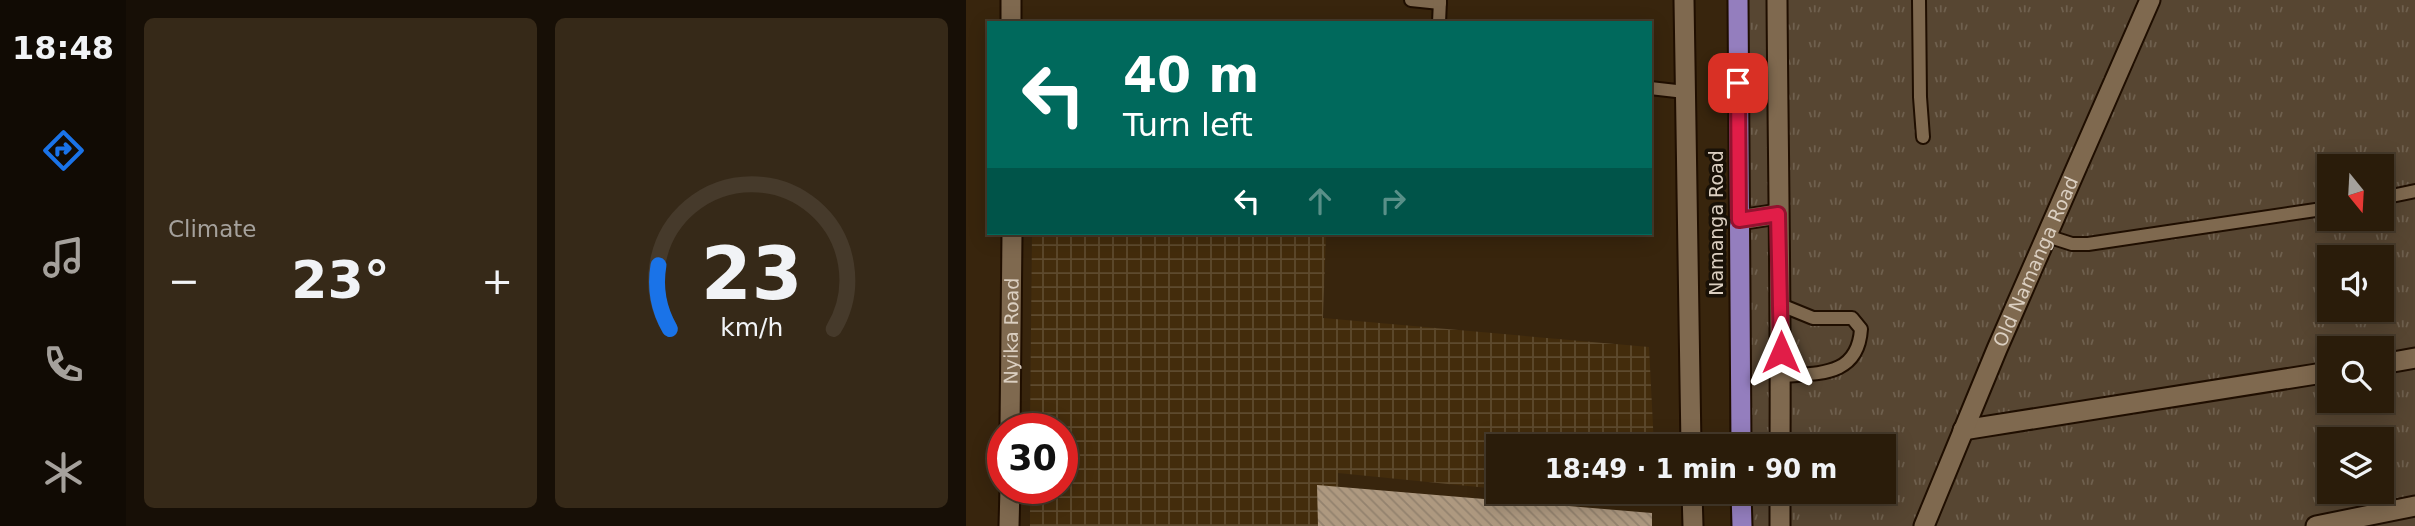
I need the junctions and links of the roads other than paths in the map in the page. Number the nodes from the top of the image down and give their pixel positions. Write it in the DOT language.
graph roads {
  1 [pos="1011,0"];
  2 [pos="1410,0"];
  3 [pos="1684,0"];
  4 [pos="1738,0"];
  5 [pos="1777,0"];
  6 [pos="1919,0"];
  7 [pos="2150,0"];
  8 [pos="1440,2"];
  9 [pos="1012,21"];
  10 [pos="1439,21"];
  11 [pos="1652,88"];
  12 [pos="1685,92"];
  13 [pos="1923,137"];
  14 [pos="2415,191"];
  15 [pos="2394,195"];
  16 [pos="2317,210"];
  17 [pos="1778,214"];
  18 [pos="1739,220"];
  19 [pos="1012,235"];
  20 [pos="2047,236"];
  21 [pos="1781,305"];
  22 [pos="2415,358"];
  23 [pos="2394,362"];
  24 [pos="2317,374"];
  25 [pos="1781,376"];
  26 [pos="1010,413"];
  27 [pos="1963,430"];
  28 [pos="1691,434"];
  29 [pos="1741,434"];
  30 [pos="1780,434"];
  31 [pos="1010,504"];
  32 [pos="1692,504"];
  33 [pos="1741,504"];
  34 [pos="1780,504"];
  35 [pos="2415,506"];
  36 [pos="1009,526"];
  37 [pos="1693,526"];
  38 [pos="1742,526"];
  39 [pos="1780,526"];
  40 [pos="1924,526"];
  41 [pos="2316,526"];
  1 -- 9 [label="street"];
  2 -- 8 [label="lane"];
  3 -- 12 [label="street"];
  4 -- 18 [label="highway, Namanga Road"];
  5 -- 17 [label="street"];
  6 -- 13 [label="lane"];
  7 -- 20 [label="street, Old Namanga Road"];
  8 -- 10 [label="lane"];
  11 -- 12 [label="lane"];
  12 -- 28 [label="street"];
  14 -- 15 [label="lane"];
  16 -- 20 [label="lane"];
  17 -- 18 [label="street"];
  17 -- 21 [label="street"];
  18 -- 29 [label="highway, Namanga Road"];
  19 -- 26 [label="street, Nyika Road"];
  20 -- 27 [label="street, Old Namanga Road"];
  21 -- 25 [label="street"];
  21 -- 25 [label="lane"];
  22 -- 23 [label="street"];
  24 -- 27 [label="street"];
  25 -- 30 [label="street"];
  27 -- 40 [label="street, Old Namanga Road"];
  31 -- 36 [label="street"];
  32 -- 37 [label="street"];
  33 -- 38 [label="highway"];
  34 -- 39 [label="street"];
  35 -- 41 [label="street"];
}
